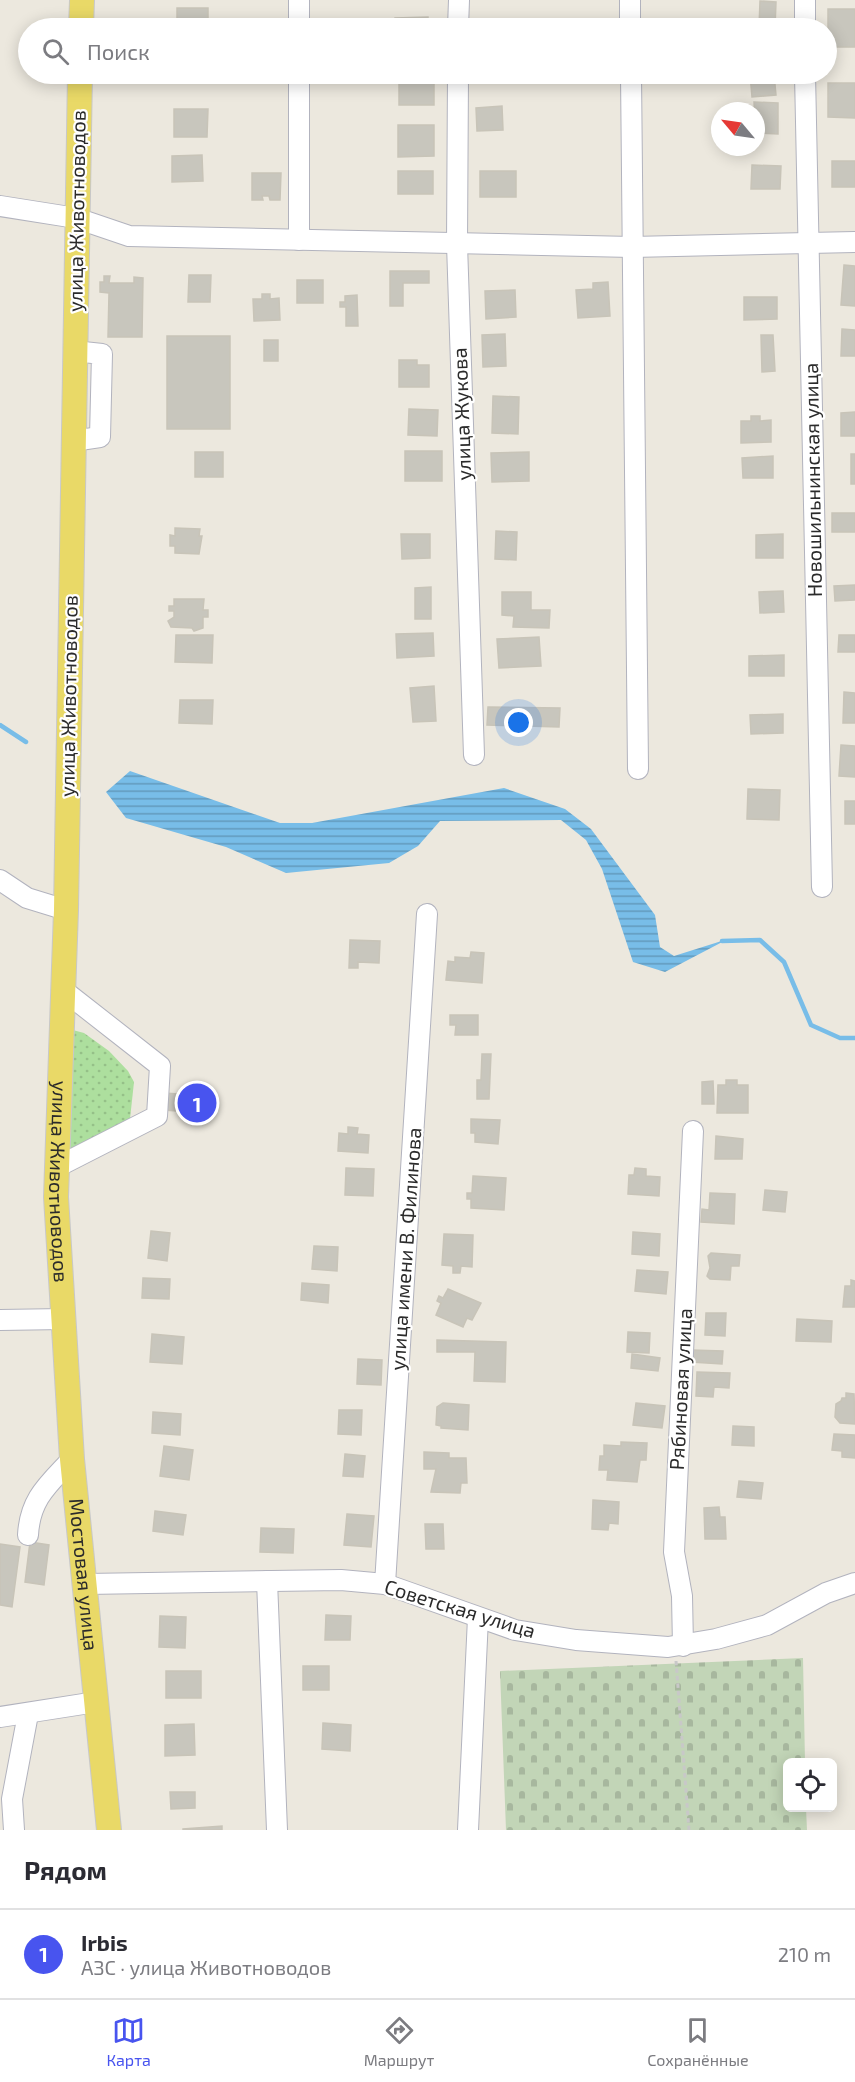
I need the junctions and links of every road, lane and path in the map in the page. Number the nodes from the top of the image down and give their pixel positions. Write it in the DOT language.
graph roads {
  1 [pos="82,0"];
  2 [pos="299,0"];
  3 [pos="459,0"];
  4 [pos="630,0"];
  5 [pos="805,0"];
  6 [pos="81,18"];
  7 [pos="299,18"];
  8 [pos="458,18"];
  9 [pos="630,18"];
  10 [pos="805,18"];
  11 [pos="80,84"];
  12 [pos="299,84"];
  13 [pos="458,84"];
  14 [pos="631,84"];
  15 [pos="805,84"];
  16 [pos="0,206"];
  17 [pos="76,218"];
  18 [pos="298,240"];
  19 [pos="807,241"];
  20 [pos="855,242"];
  21 [pos="457,244"];
  22 [pos="632,247"];
  23 [pos="474,755"];
  24 [pos="638,769"];
  25 [pos="0,880"];
  26 [pos="822,887"];
  27 [pos="66,910"];
  28 [pos="427,914"];
  29 [pos="63,990"];
  30 [pos="693,1131"];
  31 [pos="57,1167"];
  32 [pos="64,1319"];
  33 [pos="0,1320"];
  34 [pos="72,1459"];
  35 [pos="28,1535"];
  36 [pos="267,1581"];
  37 [pos="855,1583"];
  38 [pos="86,1584"];
  39 [pos="384,1584"];
  40 [pos="478,1618"];
  41 [pos="676,1647"];
  42 [pos="96,1702"];
  43 [pos="28,1714"];
  44 [pos="0,1717"];
  45 [pos="14,1830"];
  46 [pos="109,1830"];
  47 [pos="278,1830"];
  48 [pos="468,1830"];
  49 [pos="688,1830"];
  1 -- 6 [label="main road"];
  2 -- 7 [label="street"];
  3 -- 8 [label="street"];
  4 -- 9 [label="street"];
  5 -- 10 [label="street"];
  11 -- 17 [label="main road, улица Животноводов"];
  12 -- 18 [label="street"];
  13 -- 21 [label="street, улица Жукова"];
  14 -- 22 [label="street"];
  15 -- 19 [label="street, Новошильнинская улица"];
  16 -- 17 [label="street"];
  17 -- 18 [label="street"];
  17 -- 27 [label="main road, улица Животноводов"];
  18 -- 21 [label="street"];
  19 -- 20 [label="street"];
  19 -- 22 [label="street"];
  19 -- 26 [label="street, Новошильнинская улица"];
  21 -- 22 [label="street"];
  21 -- 23 [label="street, улица Жукова"];
  22 -- 24 [label="street"];
  25 -- 27 [label="street"];
  27 -- 29 [label="main road, улица Животноводов"];
  28 -- 39 [label="street, улица имени В. Филинова"];
  29 -- 31 [label="main road, улица Животноводов"];
  29 -- 31 [label="street"];
  30 -- 41 [label="street, Рябиновая улица"];
  31 -- 32 [label="main road, улица Животноводов"];
  32 -- 33 [label="street"];
  32 -- 34 [label="main road, Мостовая улица"];
  34 -- 35 [label="street"];
  34 -- 38 [label="main road, Мостовая улица"];
  36 -- 38 [label="street, Советская улица"];
  36 -- 39 [label="street, Советская улица"];
  36 -- 47 [label="street"];
  37 -- 41 [label="street, Советская улица"];
  38 -- 42 [label="main road, Мостовая улица"];
  39 -- 40 [label="street, Советская улица"];
  40 -- 41 [label="street, Советская улица"];
  40 -- 48 [label="street"];
  41 -- 49 [label="path"];
  42 -- 43 [label="street"];
  42 -- 46 [label="main road, Мостовая улица"];
  43 -- 44 [label="street"];
  43 -- 45 [label="street"];
}
